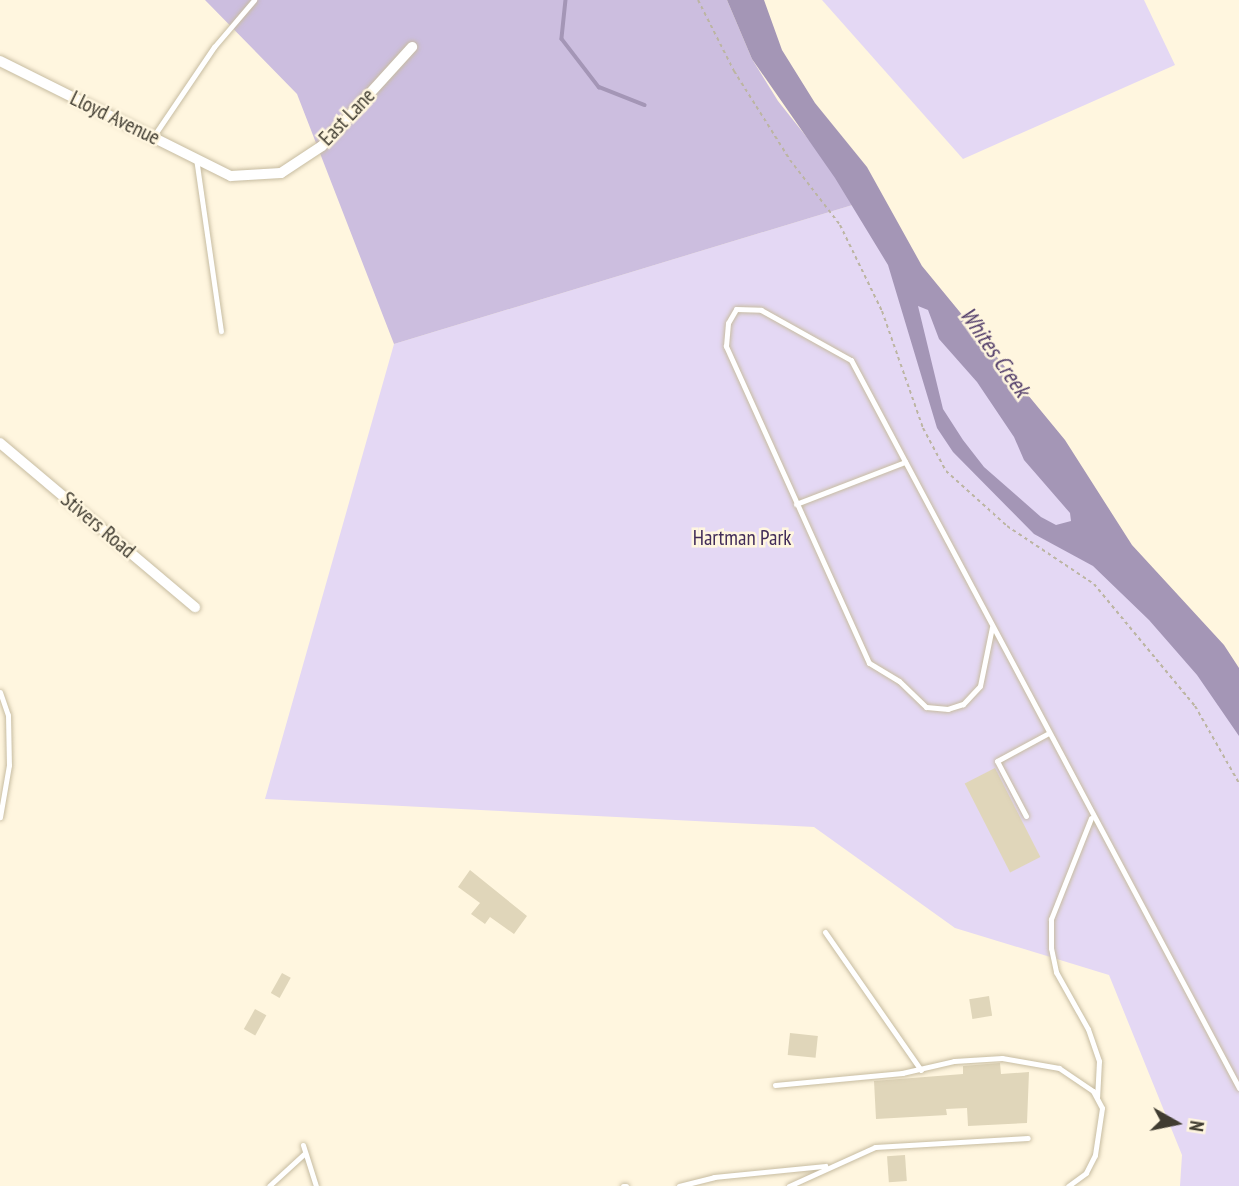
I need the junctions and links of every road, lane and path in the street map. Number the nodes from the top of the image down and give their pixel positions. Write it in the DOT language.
graph roads {
  1 [pos="254,0"];
  2 [pos="698,0"];
  3 [pos="412,47"];
  4 [pos="0,61"];
  5 [pos="153,137"];
  6 [pos="196,158"];
  7 [pos="230,176"];
  8 [pos="221,331"];
  9 [pos="0,443"];
  10 [pos="905,462"];
  11 [pos="796,504"];
  12 [pos="195,607"];
  13 [pos="992,627"];
  14 [pos="0,692"];
  15 [pos="1047,734"];
  16 [pos="1239,783"];
  17 [pos="1026,816"];
  18 [pos="0,817"];
  19 [pos="1091,817"];
  20 [pos="825,932"];
  21 [pos="921,1070"];
  22 [pos="775,1085"];
  23 [pos="1239,1088"];
  24 [pos="1097,1097"];
  25 [pos="1028,1138"];
  26 [pos="303,1146"];
  27 [pos="305,1153"];
  28 [pos="826,1166"];
  29 [pos="314,1185"];
  30 [pos="270,1186"];
  31 [pos="679,1186"];
  32 [pos="789,1186"];
  33 [pos="1068,1186"];
  1 -- 5 [label="lane"];
  2 -- 16 [label="path"];
  3 -- 7 [label="street, East Lane"];
  4 -- 5 [label="street, Lloyd Avenue"];
  5 -- 6 [label="street, Lloyd Avenue"];
  6 -- 7 [label="street, Lloyd Avenue"];
  6 -- 8 [label="lane"];
  9 -- 12 [label="street, Stivers Road"];
  10 -- 11 [label="lane"];
  10 -- 11 [label="lane"];
  10 -- 13 [label="lane"];
  11 -- 13 [label="lane"];
  13 -- 15 [label="lane"];
  14 -- 18 [label="lane"];
  15 -- 17 [label="lane"];
  15 -- 19 [label="lane"];
  19 -- 23 [label="lane"];
  19 -- 24 [label="lane"];
  20 -- 21 [label="lane"];
  21 -- 22 [label="lane"];
  21 -- 24 [label="lane"];
  24 -- 33 [label="lane"];
  25 -- 28 [label="lane"];
  26 -- 27 [label="lane"];
  27 -- 29 [label="lane"];
  27 -- 30 [label="lane"];
  28 -- 31 [label="lane"];
  28 -- 32 [label="lane"];
}
